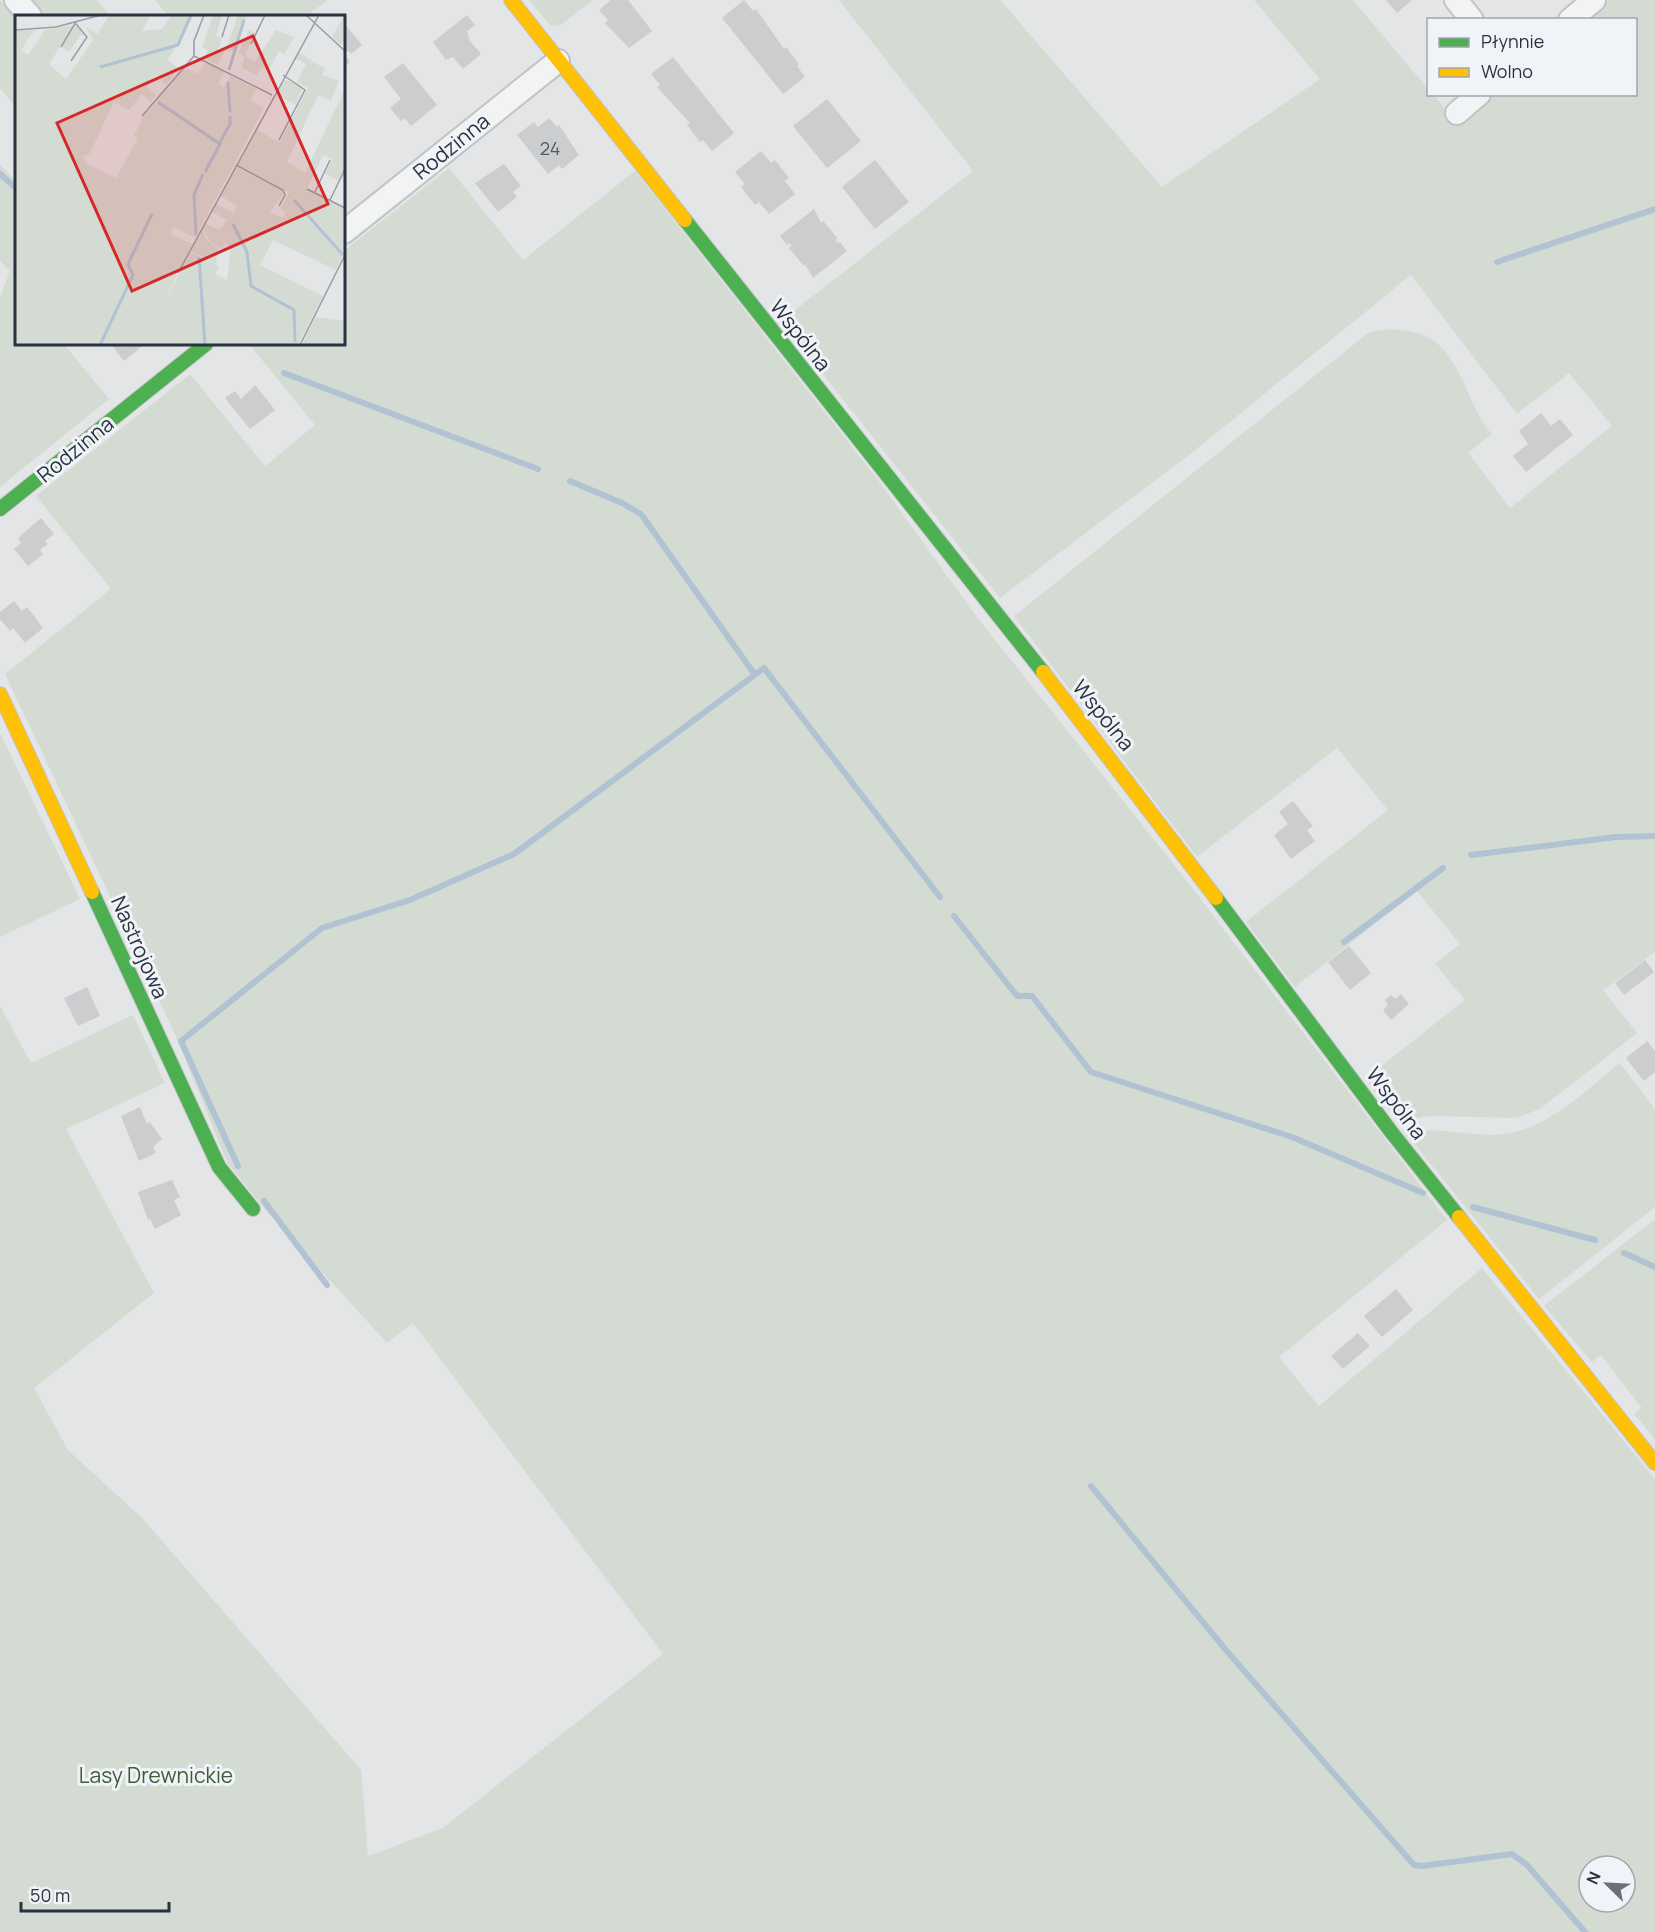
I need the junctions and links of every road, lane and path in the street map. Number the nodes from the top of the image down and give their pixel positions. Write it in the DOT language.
graph roads {
  1 [pos="16,0"];
  2 [pos="510,0"];
  3 [pos="1456,0"];
  4 [pos="1594,0"];
  5 [pos="29,15"];
  6 [pos="1470,18"];
  7 [pos="1572,18"];
  8 [pos="558,61"];
  9 [pos="1477,96"];
  10 [pos="1457,113"];
  11 [pos="345,231"];
  12 [pos="205,345"];
  13 [pos="0,509"];
  14 [pos="0,694"];
  15 [pos="253,1209"];
  16 [pos="1655,1463"];
  1 -- 5 [label="street"];
  2 -- 8 [label="street, Wspólna"];
  3 -- 6 [label="street"];
  4 -- 7 [label="street"];
  8 -- 11 [label="street, Rodzinna"];
  8 -- 16 [label="street, Wspólna"];
  9 -- 10 [label="street"];
  12 -- 13 [label="street, Rodzinna"];
  14 -- 15 [label="street, Nastrojowa"];
}
